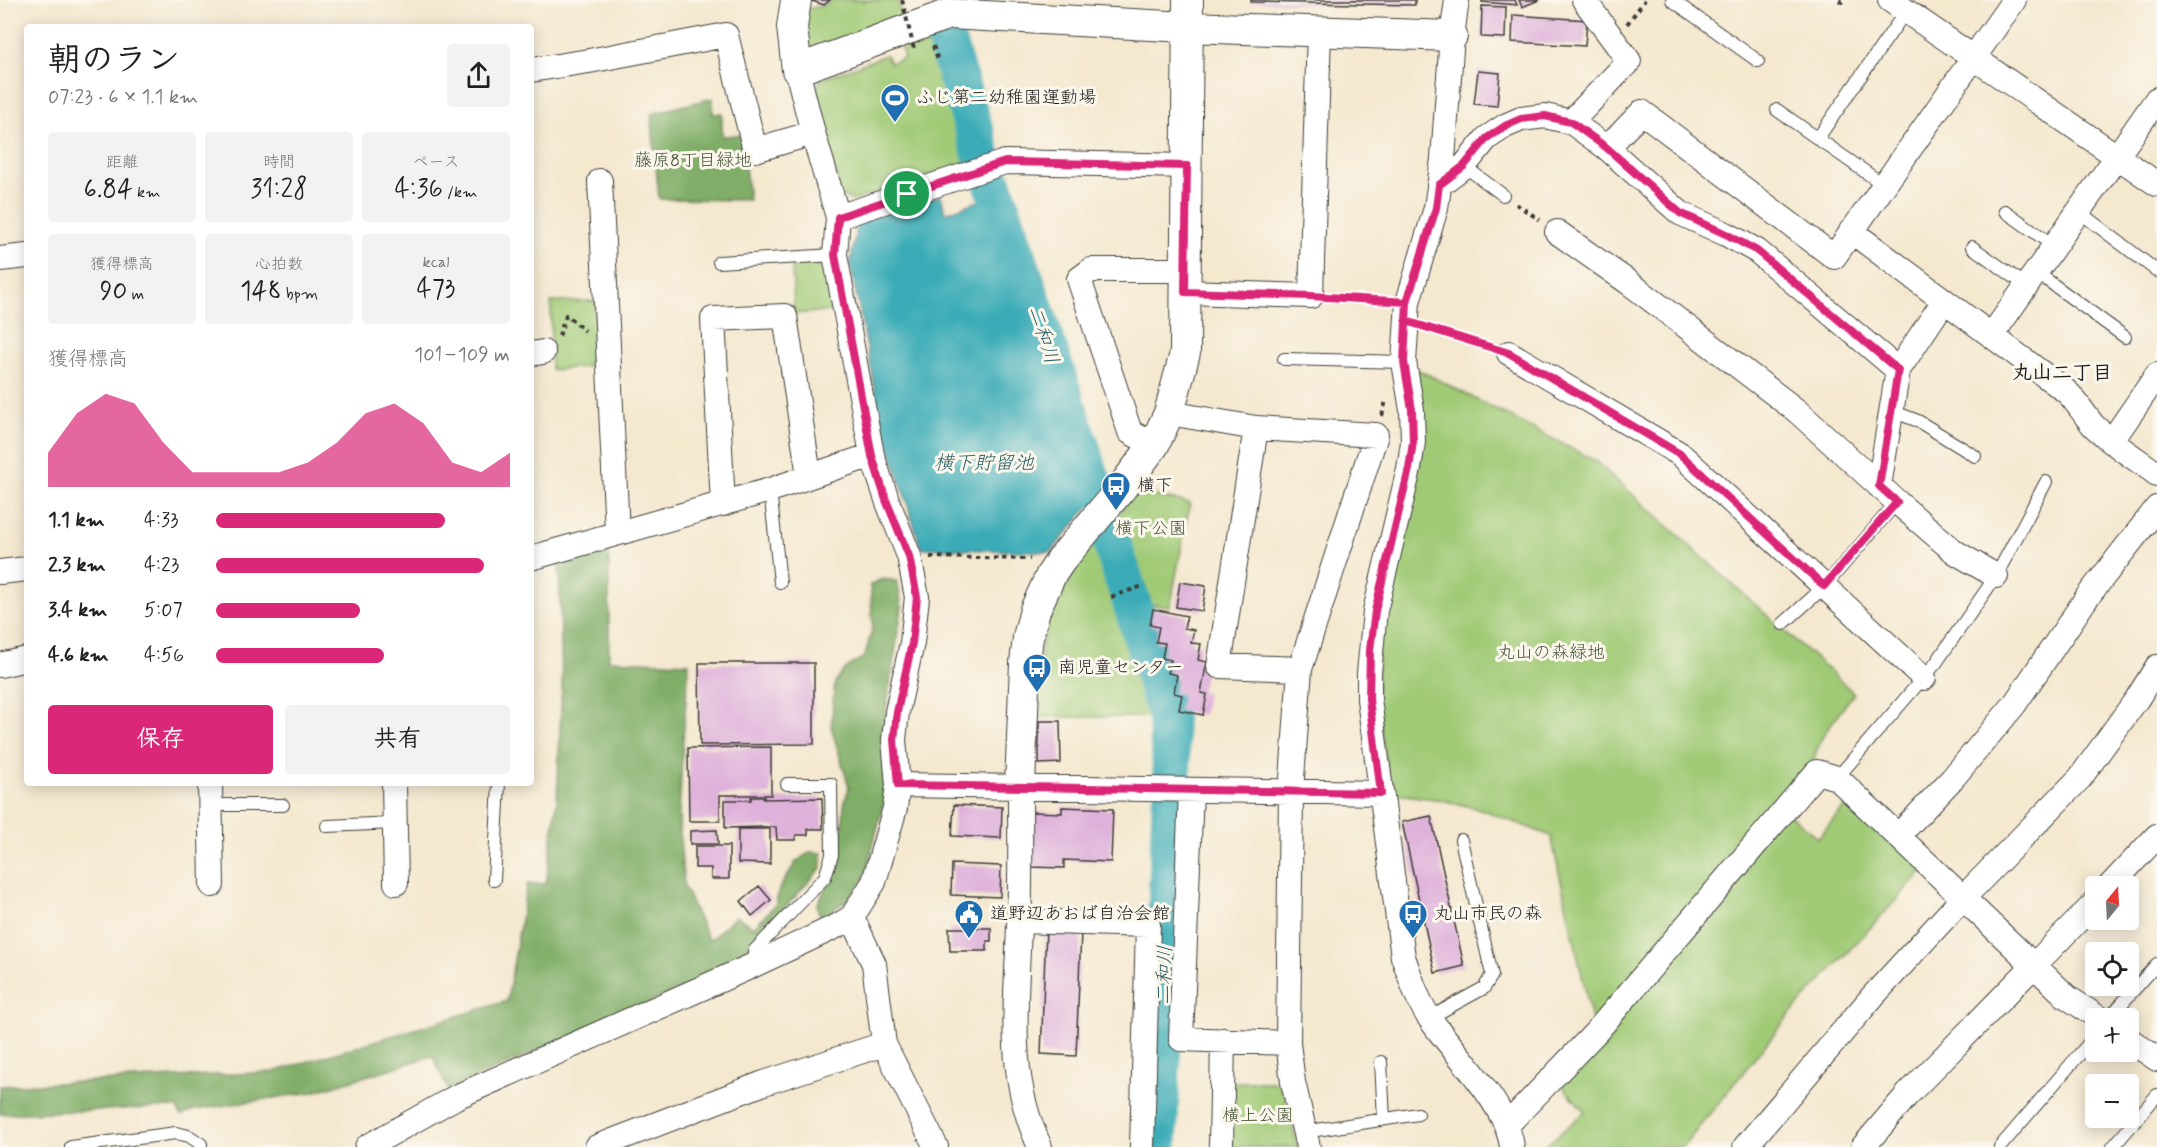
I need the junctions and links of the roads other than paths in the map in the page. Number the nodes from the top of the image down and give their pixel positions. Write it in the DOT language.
graph roads {
  1 [pos="796,0"];
  2 [pos="1456,0"];
  3 [pos="1584,0"];
  4 [pos="1672,0"];
  5 [pos="2014,0"];
  6 [pos="1898,5"];
  7 [pos="949,7"];
  8 [pos="1187,14"];
  9 [pos="1319,31"];
  10 [pos="1452,36"];
  11 [pos="1974,57"];
  12 [pos="1758,61"];
  13 [pos="534,70"];
  14 [pos="797,70"];
  15 [pos="2157,99"];
  16 [pos="1777,110"];
  17 [pos="1571,122"];
  18 [pos="813,133"];
  19 [pos="1818,138"];
  20 [pos="1607,148"];
  21 [pos="2117,156"];
  22 [pos="1187,166"];
  23 [pos="1464,166"];
  24 [pos="600,181"];
  25 [pos="2157,184"];
  26 [pos="1439,185"];
  27 [pos="1884,185"];
  28 [pos="1503,195"];
  29 [pos="2005,211"];
  30 [pos="2079,211"];
  31 [pos="838,217"];
  32 [pos="1851,231"];
  33 [pos="1557,232"];
  34 [pos="2054,246"];
  35 [pos="1972,247"];
  36 [pos="835,255"];
  37 [pos="24,256"];
  38 [pos="0,259"];
  39 [pos="720,262"];
  40 [pos="2157,271"];
  41 [pos="2031,279"];
  42 [pos="1185,281"];
  43 [pos="1944,302"];
  44 [pos="1992,335"];
  45 [pos="2125,337"];
  46 [pos="1509,353"];
  47 [pos="1284,360"];
  48 [pos="1404,362"];
  49 [pos="1898,370"];
  50 [pos="2157,375"];
  51 [pos="1892,411"];
  52 [pos="1169,413"];
  53 [pos="1256,428"];
  54 [pos="2112,442"];
  55 [pos="1154,445"];
  56 [pos="872,456"];
  57 [pos="1975,456"];
  58 [pos="2157,474"];
  59 [pos="808,476"];
  60 [pos="2046,482"];
  61 [pos="770,490"];
  62 [pos="1888,494"];
  63 [pos="723,504"];
  64 [pos="2157,508"];
  65 [pos="617,532"];
  66 [pos="534,557"];
  67 [pos="24,568"];
  68 [pos="0,572"];
  69 [pos="1996,576"];
  70 [pos="780,582"];
  71 [pos="1824,586"];
  72 [pos="1783,624"];
  73 [pos="24,660"];
  74 [pos="0,665"];
  75 [pos="2157,667"];
  76 [pos="1300,669"];
  77 [pos="1924,678"];
  78 [pos="1837,778"];
  79 [pos="788,784"];
  80 [pos="898,785"];
  81 [pos="394,786"];
  82 [pos="499,786"];
  83 [pos="1020,786"];
  84 [pos="1178,789"];
  85 [pos="1290,792"];
  86 [pos="1381,793"];
  87 [pos="210,794"];
  88 [pos="283,804"];
  89 [pos="395,823"];
  90 [pos="327,826"];
  91 [pos="1898,836"];
  92 [pos="2157,836"];
  93 [pos="1461,840"];
  94 [pos="2119,876"];
  95 [pos="495,880"];
  96 [pos="396,883"];
  97 [pos="212,885"];
  98 [pos="1963,898"];
  99 [pos="2085,913"];
  100 [pos="852,917"];
  101 [pos="1019,921"];
  102 [pos="2157,964"];
  103 [pos="754,965"];
  104 [pos="2034,966"];
  105 [pos="2118,1008"];
  106 [pos="2085,1010"];
  107 [pos="1429,1018"];
  108 [pos="1223,1040"];
  109 [pos="1288,1043"];
  110 [pos="884,1044"];
  111 [pos="2139,1047"];
  112 [pos="2085,1048"];
  113 [pos="2157,1059"];
  114 [pos="1381,1062"];
  115 [pos="2157,1095"];
  116 [pos="1418,1114"];
  117 [pos="1384,1119"];
  118 [pos="1509,1136"];
  119 [pos="1306,1139"];
  120 [pos="377,1144"];
  121 [pos="71,1147"];
  122 [pos="201,1147"];
  123 [pos="597,1147"];
  124 [pos="936,1147"];
  125 [pos="1040,1147"];
  126 [pos="1142,1147"];
  127 [pos="1221,1147"];
  128 [pos="1745,1147"];
  129 [pos="1863,1147"];
  130 [pos="2000,1147"];
  131 [pos="2112,1147"];
  1 -- 14 [label="street"];
  2 -- 10 [label="street"];
  3 -- 17 [label="street"];
  4 -- 12 [label="lane"];
  5 -- 11 [label="street"];
  6 -- 11 [label="street"];
  6 -- 19 [label="lane"];
  7 -- 8 [label="street"];
  7 -- 14 [label="street"];
  8 -- 9 [label="street"];
  8 -- 22 [label="street"];
  9 -- 10 [label="street"];
  9 -- 42 [label="street"];
  10 -- 26 [label="street"];
  11 -- 21 [label="street"];
  11 -- 27 [label="street"];
  13 -- 18 [label="street"];
  14 -- 18 [label="street"];
  15 -- 21 [label="street"];
  16 -- 19 [label="lane"];
  17 -- 20 [label="street"];
  17 -- 23 [label="street"];
  18 -- 31 [label="street"];
  19 -- 27 [label="lane"];
  20 -- 32 [label="street"];
  20 -- 49 [label="street"];
  21 -- 25 [label="street"];
  21 -- 30 [label="street"];
  22 -- 31 [label="street"];
  22 -- 42 [label="street"];
  23 -- 26 [label="street"];
  23 -- 28 [label="lane"];
  24 -- 65 [label="street"];
  26 -- 48 [label="street"];
  27 -- 32 [label="street"];
  29 -- 34 [label="lane"];
  30 -- 34 [label="street"];
  30 -- 40 [label="lane"];
  31 -- 36 [label="street"];
  32 -- 43 [label="street"];
  33 -- 62 [label="street"];
  34 -- 41 [label="street"];
  35 -- 41 [label="lane"];
  36 -- 39 [label="lane"];
  36 -- 56 [label="street"];
  37 -- 38 [label="street"];
  41 -- 44 [label="street"];
  41 -- 45 [label="lane"];
  42 -- 52 [label="street"];
  42 -- 55 [label="street"];
  43 -- 44 [label="street"];
  43 -- 49 [label="street"];
  44 -- 54 [label="street"];
  46 -- 71 [label="street"];
  47 -- 48 [label="lane"];
  48 -- 86 [label="street"];
  49 -- 51 [label="street"];
  50 -- 54 [label="street"];
  51 -- 57 [label="lane"];
  51 -- 62 [label="street"];
  52 -- 53 [label="street"];
  52 -- 55 [label="street"];
  53 -- 76 [label="street"];
  53 -- 76 [label="street"];
  54 -- 58 [label="street"];
  55 -- 83 [label="street"];
  56 -- 59 [label="street"];
  56 -- 80 [label="street"];
  59 -- 61 [label="street"];
  59 -- 63 [label="street"];
  60 -- 69 [label="lane"];
  61 -- 63 [label="street"];
  61 -- 70 [label="lane"];
  62 -- 69 [label="street"];
  62 -- 71 [label="lane"];
  63 -- 65 [label="street"];
  64 -- 91 [label="street"];
  65 -- 66 [label="street"];
  67 -- 68 [label="street"];
  69 -- 77 [label="lane"];
  71 -- 72 [label="lane"];
  71 -- 77 [label="street"];
  73 -- 74 [label="street"];
  75 -- 98 [label="street"];
  76 -- 85 [label="street"];
  77 -- 78 [label="lane"];
  78 -- 91 [label="street"];
  78 -- 118 [label="street"];
  79 -- 103 [label="lane"];
  80 -- 83 [label="street"];
  80 -- 100 [label="street"];
  81 -- 89 [label="street"];
  82 -- 95 [label="lane"];
  83 -- 84 [label="street"];
  83 -- 101 [label="street"];
  84 -- 85 [label="street"];
  84 -- 108 [label="street"];
  85 -- 86 [label="street"];
  85 -- 109 [label="street"];
  86 -- 107 [label="street"];
  87 -- 88 [label="lane"];
  87 -- 97 [label="street"];
  89 -- 90 [label="lane"];
  89 -- 96 [label="street"];
  91 -- 98 [label="street"];
  92 -- 94 [label="street"];
  93 -- 107 [label="lane"];
  98 -- 104 [label="street"];
  98 -- 128 [label="street"];
  99 -- 104 [label="street"];
  100 -- 103 [label="street"];
  100 -- 110 [label="street"];
  101 -- 125 [label="street"];
  101 -- 126 [label="street"];
  102 -- 105 [label="lane"];
  103 -- 120 [label="street"];
  104 -- 106 [label="street"];
  104 -- 129 [label="street"];
  107 -- 118 [label="street"];
  108 -- 109 [label="street"];
  108 -- 127 [label="street"];
  109 -- 119 [label="street"];
  110 -- 123 [label="street"];
  110 -- 124 [label="street"];
  111 -- 113 [label="street"];
  112 -- 130 [label="lane"];
  114 -- 117 [label="lane"];
  115 -- 131 [label="lane"];
  116 -- 117 [label="lane"];
  117 -- 119 [label="lane"];
  121 -- 122 [label="lane"];
}
